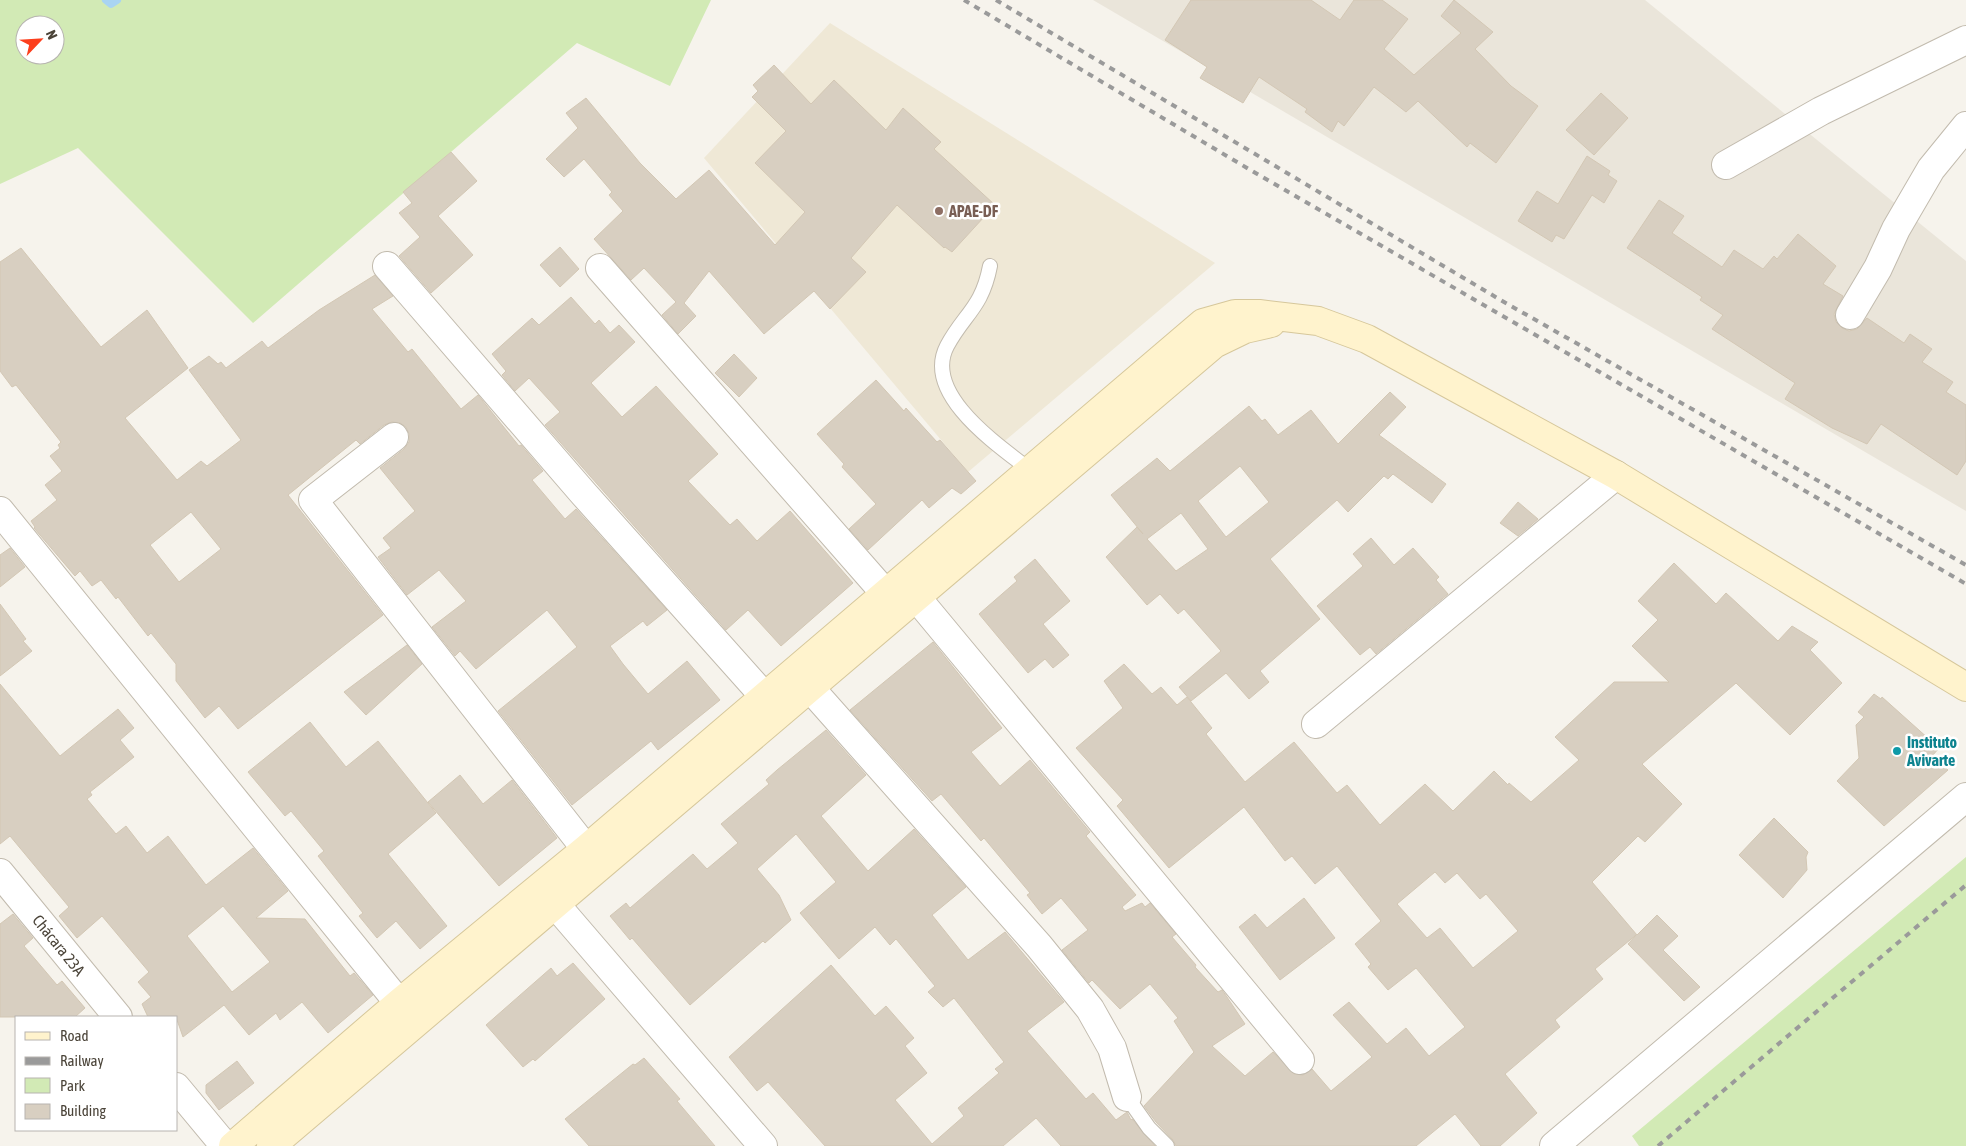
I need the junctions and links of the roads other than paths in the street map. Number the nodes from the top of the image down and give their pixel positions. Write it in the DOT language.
graph roads {
  1 [pos="1966,40"];
  2 [pos="1966,126"];
  3 [pos="1726,166"];
  4 [pos="387,266"];
  5 [pos="990,266"];
  6 [pos="600,268"];
  7 [pos="1850,315"];
  8 [pos="1284,318"];
  9 [pos="394,437"];
  10 [pos="1030,470"];
  11 [pos="1616,475"];
  12 [pos="0,511"];
  13 [pos="885,593"];
  14 [pos="916,597"];
  15 [pos="1966,687"];
  16 [pos="810,688"];
  17 [pos="764,696"];
  18 [pos="1316,724"];
  19 [pos="1966,797"];
  20 [pos="586,849"];
  21 [pos="0,874"];
  22 [pos="555,904"];
  23 [pos="399,1004"];
  24 [pos="117,1016"];
  25 [pos="1300,1060"];
  26 [pos="178,1089"];
  27 [pos="1127,1097"];
  28 [pos="225,1146"];
  29 [pos="233,1146"];
  30 [pos="271,1146"];
  31 [pos="763,1146"];
  32 [pos="1167,1146"];
  33 [pos="1554,1146"];
  1 -- 3 [label="street"];
  2 -- 7 [label="street"];
  4 -- 17 [label="street"];
  5 -- 10 [label="lane"];
  6 -- 13 [label="street"];
  8 -- 10 [label="street"];
  8 -- 11 [label="street"];
  8 -- 14 [label="street"];
  9 -- 20 [label="street"];
  10 -- 13 [label="street"];
  11 -- 15 [label="street"];
  11 -- 18 [label="street"];
  12 -- 23 [label="street"];
  13 -- 17 [label="street"];
  14 -- 16 [label="street"];
  14 -- 25 [label="street"];
  16 -- 22 [label="street"];
  16 -- 27 [label="street"];
  17 -- 20 [label="street"];
  19 -- 33 [label="street"];
  20 -- 23 [label="street"];
  21 -- 24 [label="street, Chácara 23A"];
  22 -- 30 [label="street"];
  22 -- 31 [label="street"];
  23 -- 29 [label="street"];
  26 -- 28 [label="street"];
  27 -- 32 [label="lane"];
}
